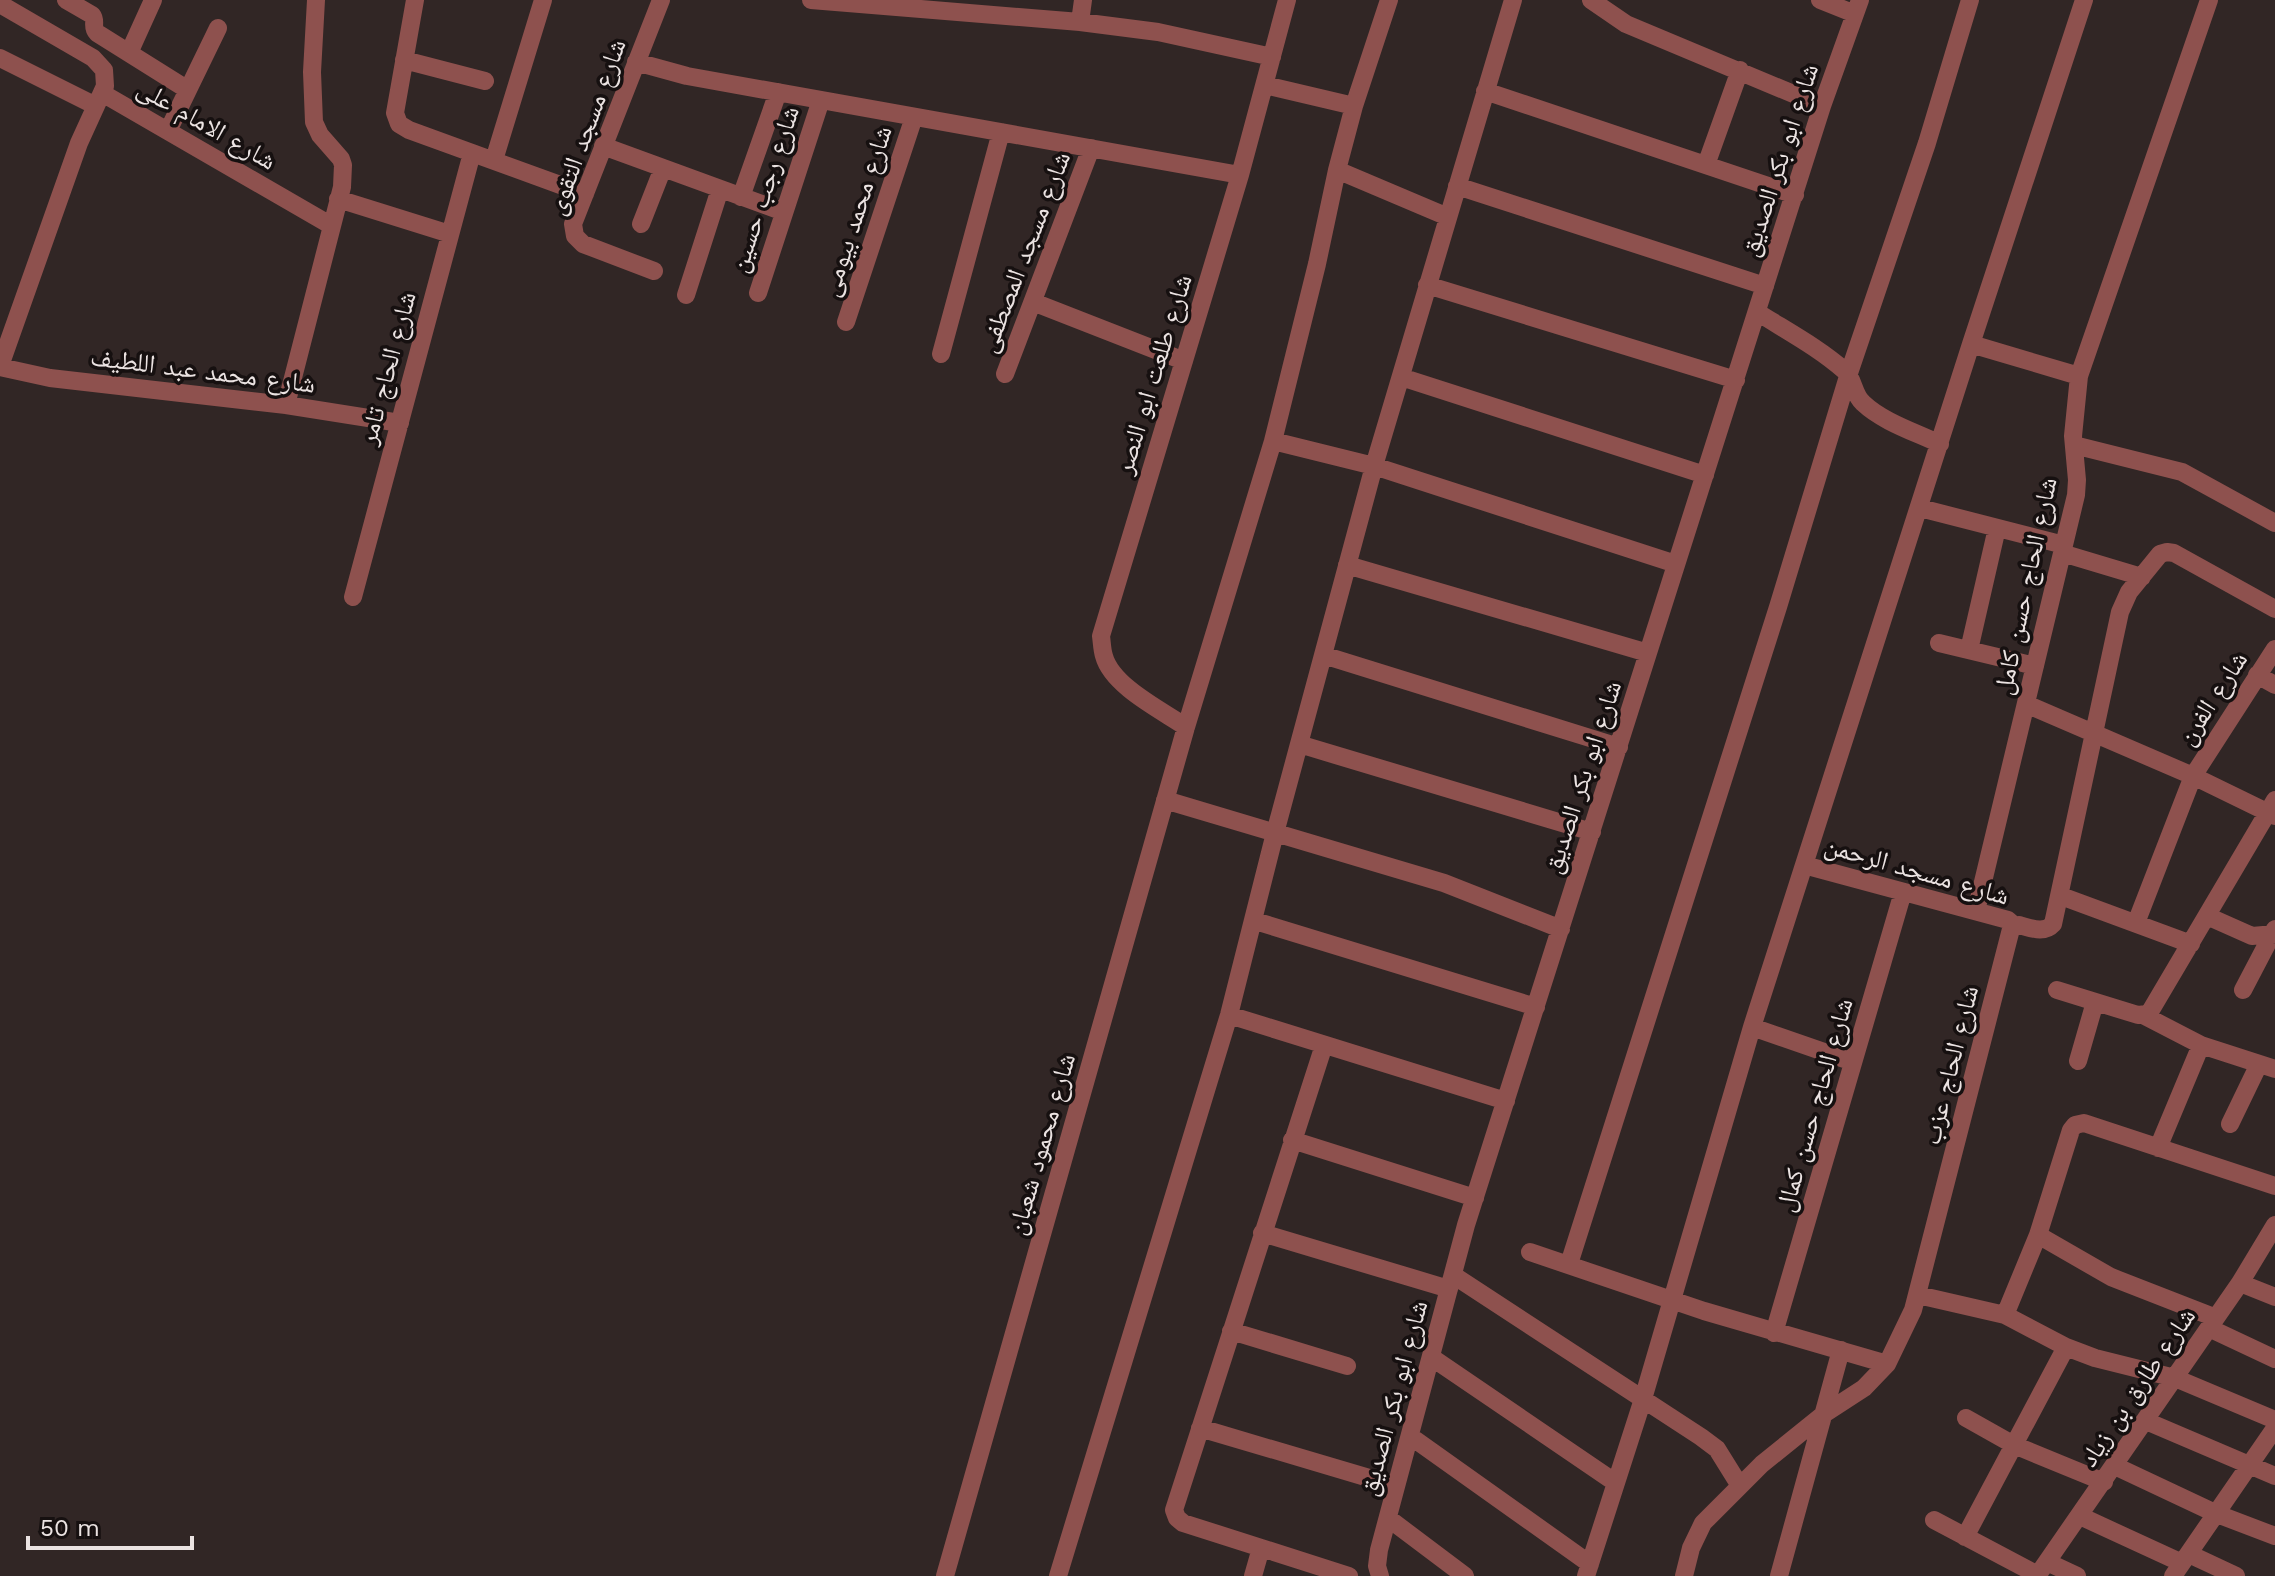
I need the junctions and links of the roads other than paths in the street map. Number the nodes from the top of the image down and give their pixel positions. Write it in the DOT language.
graph roads {
  1 [pos="66,0"];
  2 [pos="153,0"];
  3 [pos="316,0"];
  4 [pos="415,0"];
  5 [pos="543,0"];
  6 [pos="661,0"];
  7 [pos="811,0"];
  8 [pos="1083,0"];
  9 [pos="1287,0"];
  10 [pos="1389,0"];
  11 [pos="1513,0"];
  12 [pos="1591,0"];
  13 [pos="1820,0"];
  14 [pos="1970,0"];
  15 [pos="2084,0"];
  16 [pos="2209,0"];
  17 [pos="0,4"];
  18 [pos="919,5"];
  19 [pos="1858,7"];
  20 [pos="25,8"];
  21 [pos="998,8"];
  22 [pos="1080,22"];
  23 [pos="218,28"];
  24 [pos="129,53"];
  25 [pos="1272,57"];
  26 [pos="0,58"];
  27 [pos="404,60"];
  28 [pos="636,62"];
  29 [pos="1740,70"];
  30 [pos="485,81"];
  31 [pos="1265,85"];
  32 [pos="188,90"];
  33 [pos="1485,91"];
  34 [pos="778,92"];
  35 [pos="99,100"];
  36 [pos="821,100"];
  37 [pos="1354,106"];
  38 [pos="1822,106"];
  39 [pos="914,117"];
  40 [pos="168,131"];
  41 [pos="1001,132"];
  42 [pos="603,146"];
  43 [pos="1091,148"];
  44 [pos="472,153"];
  45 [pos="494,160"];
  46 [pos="1706,165"];
  47 [pos="663,168"];
  48 [pos="1337,170"];
  49 [pos="1240,175"];
  50 [pos="1457,186"];
  51 [pos="720,189"];
  52 [pos="585,194"];
  53 [pos="1795,195"];
  54 [pos="741,197"];
  55 [pos="338,199"];
  56 [pos="784,212"];
  57 [pos="1448,217"];
  58 [pos="641,224"];
  59 [pos="332,226"];
  60 [pos="450,234"];
  61 [pos="654,271"];
  62 [pos="1427,285"];
  63 [pos="1765,286"];
  64 [pos="758,293"];
  65 [pos="686,295"];
  66 [pos="1033,302"];
  67 [pos="1757,312"];
  68 [pos="846,322"];
  69 [pos="1971,344"];
  70 [pos="941,354"];
  71 [pos="1184,361"];
  72 [pos="0,366"];
  73 [pos="1849,373"];
  74 [pos="1005,374"];
  75 [pos="2079,376"];
  76 [pos="1401,377"];
  77 [pos="1736,380"];
  78 [pos="286,405"];
  79 [pos="400,423"];
  80 [pos="1273,441"];
  81 [pos="1940,444"];
  82 [pos="2074,445"];
  83 [pos="1374,466"];
  84 [pos="1705,475"];
  85 [pos="1920,508"];
  86 [pos="2275,523"];
  87 [pos="1997,528"];
  88 [pos="2063,549"];
  89 [pos="1676,564"];
  90 [pos="1347,565"];
  91 [pos="2142,577"];
  92 [pos="353,597"];
  93 [pos="2275,609"];
  94 [pos="1939,643"];
  95 [pos="2275,649"];
  96 [pos="1969,650"];
  97 [pos="1648,653"];
  98 [pos="1323,655"];
  99 [pos="2035,666"];
  100 [pos="2257,675"];
  101 [pos="2275,685"];
  102 [pos="2026,704"];
  103 [pos="1186,727"];
  104 [pos="2094,734"];
  105 [pos="1299,744"];
  106 [pos="1619,747"];
  107 [pos="2193,776"];
  108 [pos="1165,800"];
  109 [pos="2273,810"];
  110 [pos="1592,832"];
  111 [pos="1275,833"];
  112 [pos="1804,865"];
  113 [pos="1903,892"];
  114 [pos="2061,896"];
  115 [pos="1976,911"];
  116 [pos="2207,916"];
  117 [pos="1255,921"];
  118 [pos="2136,923"];
  119 [pos="2015,926"];
  120 [pos="1561,929"];
  121 [pos="2274,932"];
  122 [pos="2191,944"];
  123 [pos="2057,990"];
  124 [pos="2243,990"];
  125 [pos="2095,1002"];
  126 [pos="1536,1007"];
  127 [pos="1229,1015"];
  128 [pos="2143,1015"];
  129 [pos="1752,1027"];
  130 [pos="1324,1045"];
  131 [pos="2201,1045"];
  132 [pos="2078,1061"];
  133 [pos="1853,1062"];
  134 [pos="2269,1064"];
  135 [pos="1506,1101"];
  136 [pos="2230,1124"];
  137 [pos="1292,1140"];
  138 [pos="2158,1148"];
  139 [pos="2275,1186"];
  140 [pos="1475,1198"];
  141 [pos="2274,1229"];
  142 [pos="1262,1233"];
  143 [pos="2038,1235"];
  144 [pos="1530,1252"];
  145 [pos="1569,1264"];
  146 [pos="1451,1282"];
  147 [pos="2240,1283"];
  148 [pos="1918,1295"];
  149 [pos="2275,1297"];
  150 [pos="1672,1300"];
  151 [pos="2005,1315"];
  152 [pos="2213,1323"];
  153 [pos="1231,1331"];
  154 [pos="1774,1333"];
  155 [pos="2066,1347"];
  156 [pos="1841,1350"];
  157 [pos="1431,1357"];
  158 [pos="2275,1359"];
  159 [pos="1887,1364"];
  160 [pos="1347,1366"];
  161 [pos="2175,1378"];
  162 [pos="1643,1399"];
  163 [pos="1824,1414"];
  164 [pos="1966,1418"];
  165 [pos="2275,1420"];
  166 [pos="2146,1421"];
  167 [pos="1200,1428"];
  168 [pos="2275,1428"];
  169 [pos="1410,1436"];
  170 [pos="2014,1445"];
  171 [pos="2249,1465"];
  172 [pos="2115,1466"];
  173 [pos="2275,1476"];
  174 [pos="2104,1482"];
  175 [pos="1616,1483"];
  176 [pos="1396,1486"];
  177 [pos="1740,1486"];
  178 [pos="2217,1514"];
  179 [pos="2080,1516"];
  180 [pos="1388,1518"];
  181 [pos="1934,1520"];
  182 [pos="2275,1536"];
  183 [pos="1965,1537"];
  184 [pos="1261,1548"];
  185 [pos="2181,1565"];
  186 [pos="1588,1570"];
  187 [pos="2041,1571"];
  188 [pos="945,1576"];
  189 [pos="1058,1576"];
  190 [pos="1253,1576"];
  191 [pos="1347,1576"];
  192 [pos="1380,1576"];
  193 [pos="1465,1576"];
  194 [pos="1684,1576"];
  195 [pos="1692,1576"];
  196 [pos="1779,1576"];
  197 [pos="2077,1576"];
  198 [pos="2236,1576"];
  1 -- 24 [label="street"];
  2 -- 24 [label="street"];
  3 -- 55 [label="street"];
  4 -- 27 [label="street"];
  5 -- 45 [label="street"];
  6 -- 28 [label="street, شارع مسجد التقوى"];
  7 -- 18 [label="street"];
  8 -- 22 [label="street"];
  9 -- 25 [label="street, شارع طلعت ابو النصر"];
  10 -- 37 [label="street, شارع محمود شعبان"];
  11 -- 33 [label="street"];
  12 -- 29 [label="street"];
  13 -- 19 [label="street"];
  14 -- 73 [label="street"];
  15 -- 69 [label="street"];
  16 -- 75 [label="street, شارع الحاج حسن كامل"];
  17 -- 20 [label="street, شارع الامام على"];
  18 -- 21 [label="street"];
  19 -- 38 [label="street, شارع ابو بكر الصديق"];
  20 -- 35 [label="street, شارع الامام على"];
  21 -- 22 [label="street"];
  22 -- 25 [label="street"];
  23 -- 32 [label="street"];
  24 -- 32 [label="street"];
  25 -- 31 [label="street, شارع طلعت ابو النصر"];
  26 -- 35 [label="street"];
  27 -- 30 [label="street"];
  27 -- 44 [label="street"];
  28 -- 34 [label="street"];
  28 -- 42 [label="street, شارع مسجد التقوى"];
  29 -- 38 [label="street"];
  29 -- 46 [label="street"];
  31 -- 37 [label="street"];
  31 -- 49 [label="street, شارع طلعت ابو النصر"];
  32 -- 40 [label="street"];
  33 -- 46 [label="street"];
  33 -- 50 [label="street"];
  34 -- 36 [label="street"];
  34 -- 54 [label="street"];
  35 -- 40 [label="street, شارع الامام على"];
  35 -- 72 [label="street"];
  36 -- 39 [label="street"];
  36 -- 56 [label="street, شارع رجب حسين"];
  37 -- 48 [label="street, شارع محمود شعبان"];
  38 -- 53 [label="street, شارع ابو بكر الصديق"];
  39 -- 41 [label="street"];
  39 -- 68 [label="street, شارع محمد بيومى"];
  40 -- 59 [label="street, شارع الامام على"];
  41 -- 43 [label="street"];
  41 -- 70 [label="street"];
  42 -- 47 [label="street"];
  42 -- 52 [label="street, شارع مسجد التقوى"];
  43 -- 49 [label="street"];
  43 -- 66 [label="street, شارع مسجد المصطفى"];
  44 -- 45 [label="street"];
  44 -- 60 [label="street, شارع الحاج تامر"];
  45 -- 52 [label="street"];
  46 -- 53 [label="street"];
  47 -- 51 [label="street"];
  47 -- 58 [label="street"];
  48 -- 57 [label="street"];
  48 -- 80 [label="street, شارع محمود شعبان"];
  49 -- 71 [label="street, شارع طلعت ابو النصر"];
  50 -- 57 [label="street"];
  50 -- 63 [label="street"];
  51 -- 54 [label="street"];
  51 -- 65 [label="street"];
  52 -- 61 [label="street, شارع مسجد التقوى"];
  53 -- 63 [label="street, شارع ابو بكر الصديق"];
  54 -- 56 [label="street"];
  55 -- 59 [label="street"];
  55 -- 60 [label="street"];
  56 -- 64 [label="street, شارع رجب حسين"];
  57 -- 62 [label="street"];
  59 -- 78 [label="street"];
  60 -- 79 [label="street, شارع الحاج تامر"];
  62 -- 76 [label="street"];
  62 -- 77 [label="street"];
  63 -- 67 [label="street, شارع ابو بكر الصديق"];
  66 -- 71 [label="street"];
  66 -- 74 [label="street, شارع مسجد المصطفى"];
  67 -- 73 [label="street"];
  67 -- 77 [label="street, شارع ابو بكر الصديق"];
  69 -- 75 [label="street"];
  69 -- 81 [label="street"];
  71 -- 103 [label="street, شارع طلعت ابو النصر"];
  72 -- 78 [label="street, شارع محمد عبد اللطيف"];
  73 -- 81 [label="street"];
  73 -- 145 [label="street"];
  75 -- 82 [label="street, شارع الحاج حسن كامل"];
  76 -- 83 [label="street"];
  76 -- 84 [label="street"];
  77 -- 84 [label="street, شارع ابو بكر الصديق"];
  78 -- 79 [label="street, شارع محمد عبد اللطيف"];
  79 -- 92 [label="street, شارع الحاج تامر"];
  80 -- 83 [label="street"];
  80 -- 103 [label="street, شارع محمود شعبان"];
  81 -- 85 [label="street"];
  82 -- 86 [label="street"];
  82 -- 88 [label="street, شارع الحاج حسن كامل"];
  83 -- 89 [label="street"];
  83 -- 90 [label="street"];
  84 -- 89 [label="street, شارع ابو بكر الصديق"];
  85 -- 87 [label="street"];
  85 -- 112 [label="street"];
  87 -- 88 [label="street"];
  87 -- 96 [label="street"];
  88 -- 91 [label="street"];
  88 -- 99 [label="street, شارع الحاج حسن كامل"];
  89 -- 97 [label="street, شارع ابو بكر الصديق"];
  90 -- 97 [label="street"];
  90 -- 98 [label="street"];
  91 -- 93 [label="street"];
  91 -- 104 [label="street"];
  94 -- 96 [label="street"];
  95 -- 100 [label="street, شارع الفرن"];
  96 -- 99 [label="street"];
  97 -- 106 [label="street, شارع ابو بكر الصديق"];
  98 -- 105 [label="street"];
  98 -- 106 [label="street"];
  99 -- 102 [label="street, شارع الحاج حسن كامل"];
  100 -- 101 [label="street"];
  100 -- 107 [label="street, شارع الفرن"];
  102 -- 104 [label="street"];
  102 -- 115 [label="street, شارع الحاج حسن كامل"];
  103 -- 108 [label="street, شارع محمود شعبان"];
  104 -- 107 [label="street"];
  104 -- 114 [label="street"];
  105 -- 110 [label="street"];
  105 -- 111 [label="street"];
  106 -- 110 [label="street, شارع ابو بكر الصديق"];
  107 -- 109 [label="street"];
  107 -- 118 [label="street, شارع الفرن"];
  108 -- 111 [label="street"];
  108 -- 188 [label="street, شارع محمود شعبان"];
  109 -- 116 [label="street"];
  110 -- 120 [label="street, شارع ابو بكر الصديق"];
  111 -- 117 [label="street"];
  111 -- 120 [label="street"];
  112 -- 113 [label="street, شارع مسجد الرحمن"];
  112 -- 129 [label="street"];
  113 -- 115 [label="street, شارع مسجد الرحمن"];
  113 -- 133 [label="street, شارع الحاج حسن كمال"];
  114 -- 118 [label="street"];
  114 -- 119 [label="street"];
  115 -- 119 [label="street, شارع مسجد الرحمن"];
  116 -- 121 [label="street"];
  116 -- 122 [label="street"];
  117 -- 126 [label="street"];
  117 -- 127 [label="street"];
  118 -- 122 [label="street"];
  119 -- 148 [label="street, شارع الحاج عزب"];
  120 -- 126 [label="street, شارع ابو بكر الصديق"];
  121 -- 124 [label="street"];
  122 -- 128 [label="street"];
  123 -- 125 [label="street"];
  125 -- 128 [label="street"];
  125 -- 132 [label="street"];
  126 -- 135 [label="street, شارع ابو بكر الصديق"];
  127 -- 130 [label="street"];
  127 -- 189 [label="street"];
  128 -- 131 [label="street"];
  129 -- 133 [label="street"];
  129 -- 150 [label="street"];
  130 -- 135 [label="street"];
  130 -- 137 [label="street"];
  131 -- 134 [label="street"];
  131 -- 138 [label="street"];
  133 -- 154 [label="street, شارع الحاج حسن كمال"];
  134 -- 136 [label="street"];
  135 -- 140 [label="street, شارع ابو بكر الصديق"];
  137 -- 140 [label="street"];
  137 -- 142 [label="street"];
  138 -- 139 [label="street"];
  138 -- 143 [label="street"];
  140 -- 146 [label="street, شارع ابو بكر الصديق"];
  141 -- 147 [label="street, شارع طارق بن زياد"];
  142 -- 146 [label="street"];
  142 -- 153 [label="street"];
  143 -- 151 [label="street"];
  143 -- 152 [label="street"];
  144 -- 145 [label="street"];
  145 -- 150 [label="street"];
  146 -- 157 [label="street, شارع ابو بكر الصديق"];
  146 -- 162 [label="street"];
  147 -- 149 [label="street"];
  147 -- 152 [label="street, شارع طارق بن زياد"];
  148 -- 151 [label="street"];
  148 -- 159 [label="street, شارع الحاج عزب"];
  150 -- 154 [label="street"];
  150 -- 162 [label="street"];
  151 -- 155 [label="street"];
  152 -- 158 [label="street"];
  152 -- 161 [label="street, شارع طارق بن زياد"];
  153 -- 160 [label="street"];
  153 -- 167 [label="street"];
  154 -- 156 [label="street"];
  155 -- 161 [label="street"];
  155 -- 170 [label="street"];
  156 -- 159 [label="street"];
  156 -- 163 [label="street"];
  157 -- 169 [label="street, شارع ابو بكر الصديق"];
  157 -- 175 [label="street"];
  159 -- 163 [label="street, شارع الحاج عزب"];
  161 -- 165 [label="street"];
  161 -- 166 [label="street, شارع طارق بن زياد"];
  162 -- 175 [label="street"];
  162 -- 177 [label="street"];
  163 -- 177 [label="street, شارع الحاج عزب"];
  163 -- 196 [label="street"];
  164 -- 170 [label="street"];
  166 -- 171 [label="street"];
  166 -- 172 [label="street, شارع طارق بن زياد"];
  167 -- 176 [label="street"];
  167 -- 184 [label="street"];
  168 -- 171 [label="street"];
  169 -- 176 [label="street, شارع ابو بكر الصديق"];
  169 -- 186 [label="street"];
  170 -- 174 [label="street"];
  170 -- 183 [label="street"];
  171 -- 173 [label="street"];
  171 -- 178 [label="street"];
  172 -- 174 [label="street, شارع طارق بن زياد"];
  172 -- 178 [label="street"];
  174 -- 179 [label="street, شارع طارق بن زياد"];
  175 -- 186 [label="street"];
  176 -- 180 [label="street, شارع ابو بكر الصديق"];
  177 -- 194 [label="street, شارع الحاج عزب"];
  178 -- 182 [label="street"];
  178 -- 185 [label="street"];
  179 -- 185 [label="street"];
  179 -- 187 [label="street, شارع طارق بن زياد"];
  180 -- 192 [label="street, شارع ابو بكر الصديق"];
  180 -- 193 [label="street"];
  181 -- 183 [label="street"];
  183 -- 187 [label="street"];
  184 -- 190 [label="street"];
  184 -- 191 [label="street"];
  185 -- 198 [label="street"];
  187 -- 197 [label="street"];
  194 -- 195 [label="street"];
}
